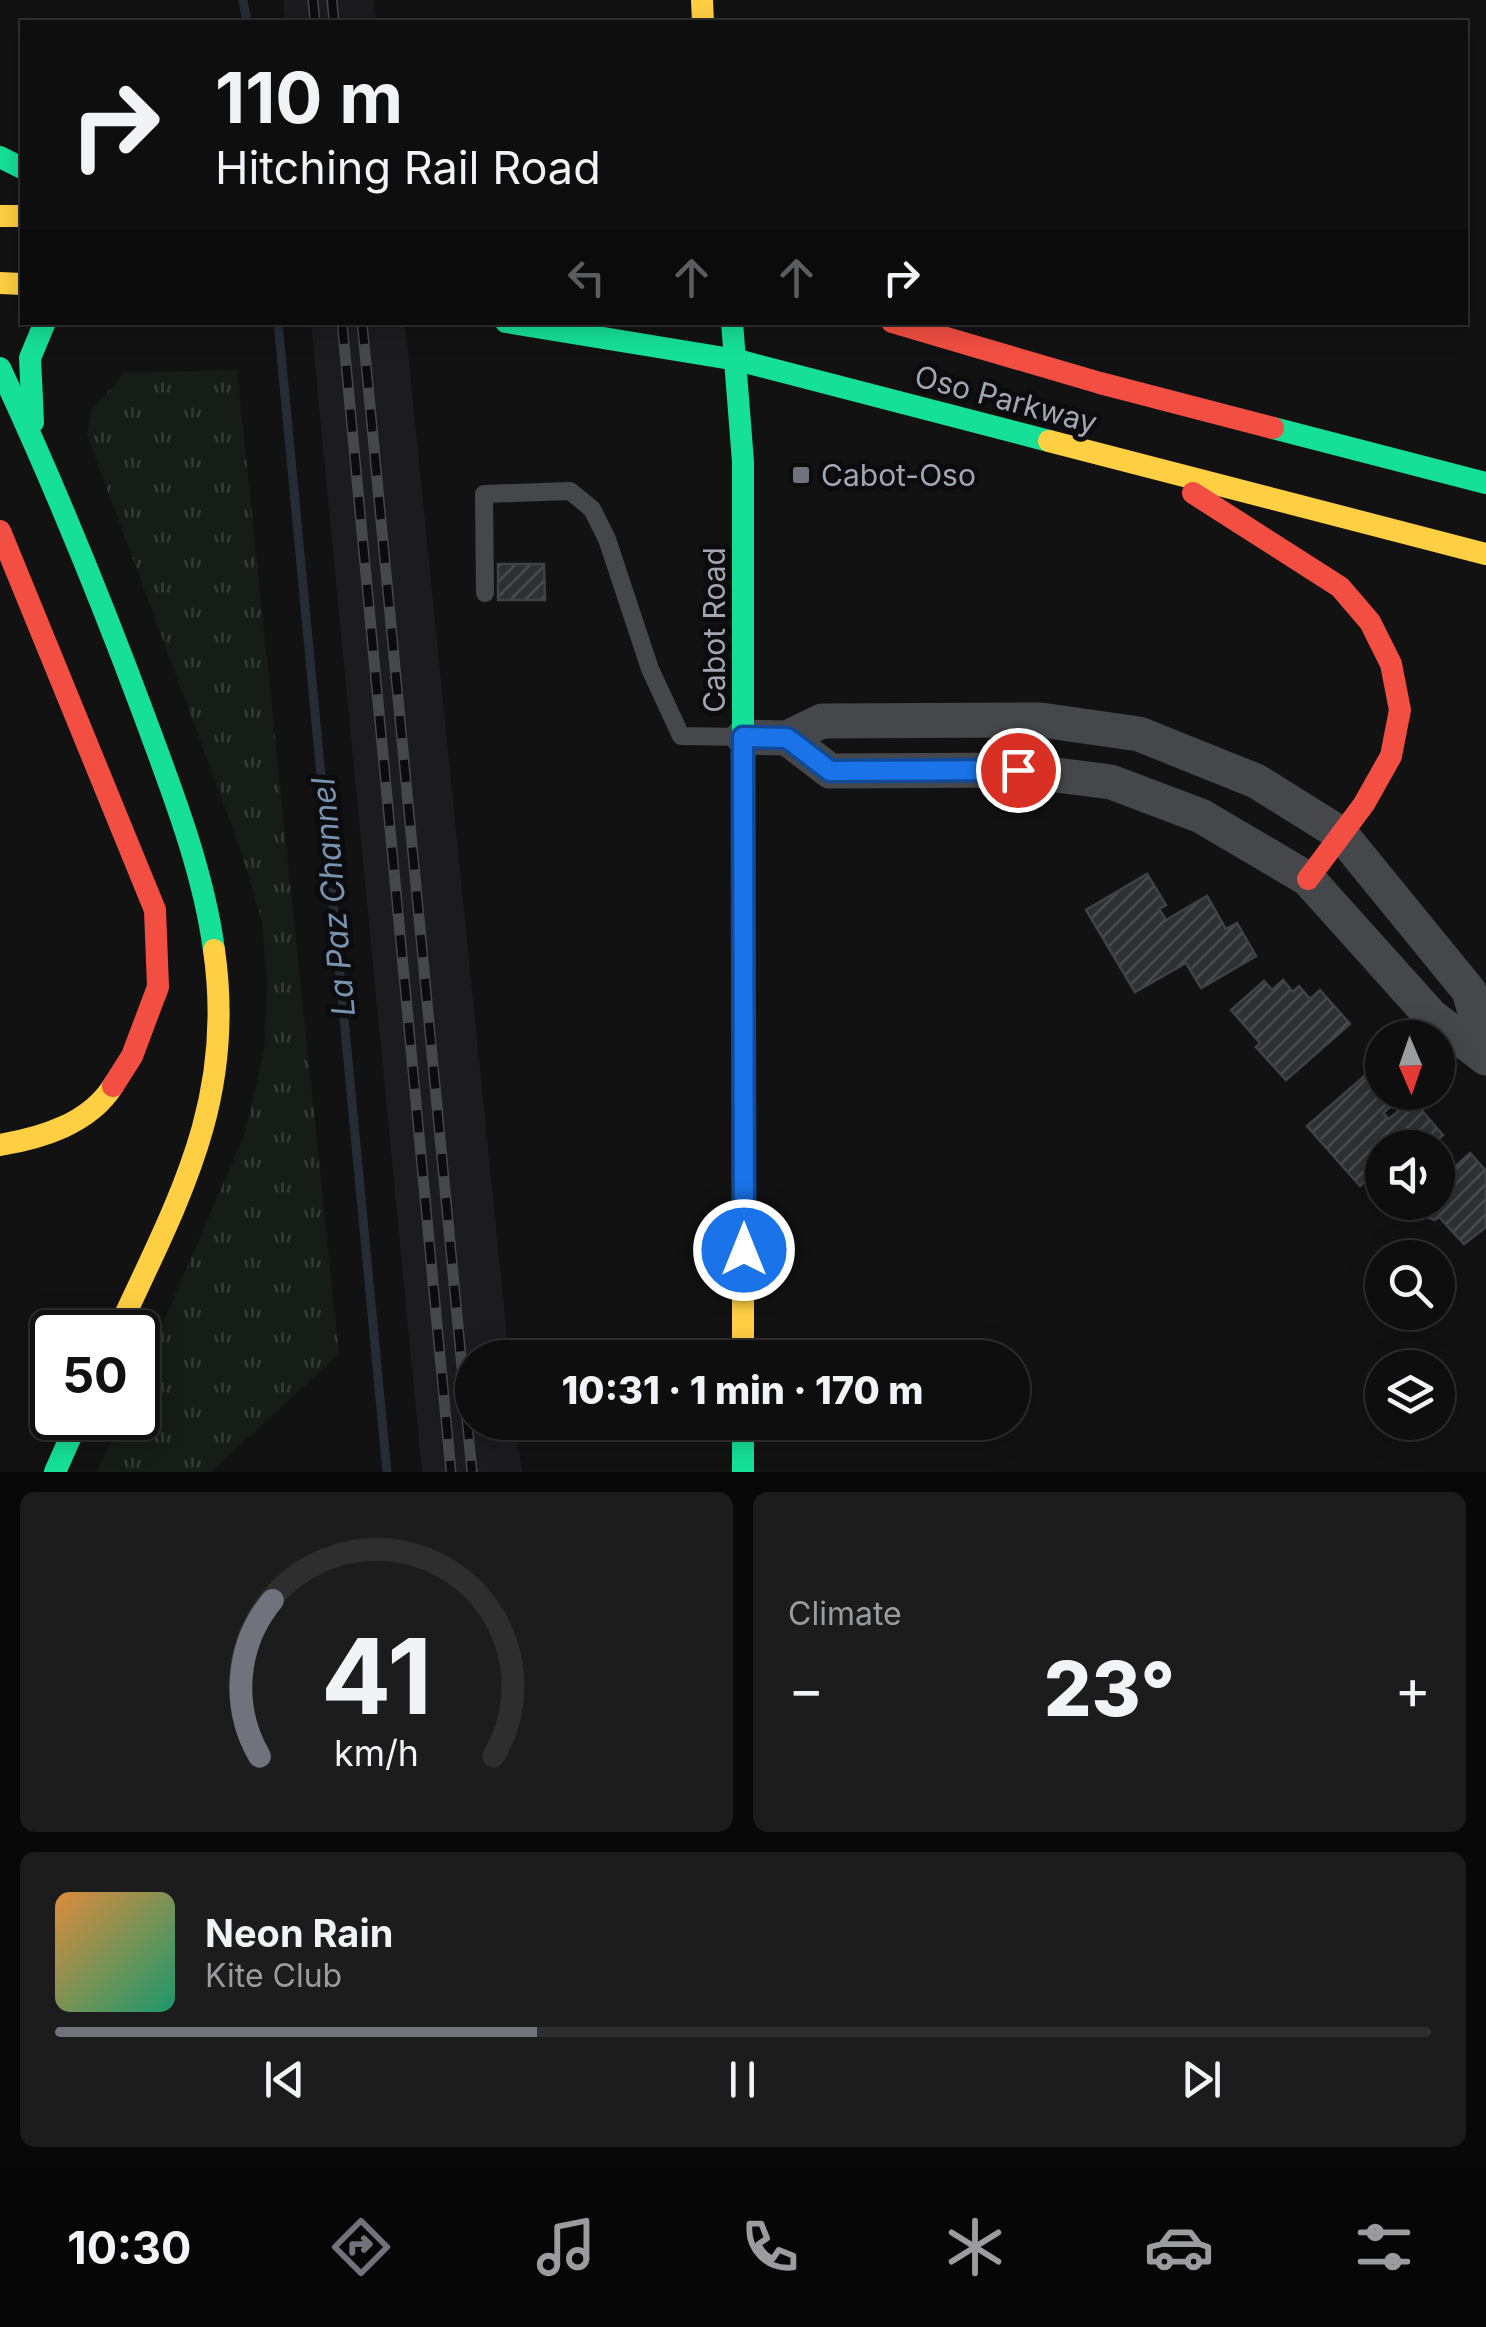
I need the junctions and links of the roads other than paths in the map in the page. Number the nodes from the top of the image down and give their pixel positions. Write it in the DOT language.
graph roads {
  1 [pos="43,325"];
  2 [pos="524,325"];
  3 [pos="732,325"];
  4 [pos="902,325"];
  5 [pos="736,360"];
  6 [pos="0,368"];
  7 [pos="36,445"];
  8 [pos="1158,470"];
  9 [pos="1486,483"];
  10 [pos="0,531"];
  11 [pos="1486,554"];
  12 [pos="486,593"];
  13 [pos="743,737"];
  14 [pos="787,738"];
  15 [pos="1341,834"];
  16 [pos="1308,879"];
  17 [pos="1486,1050"];
  18 [pos="1486,1058"];
  19 [pos="0,1145"];
  20 [pos="127,1310"];
  21 [pos="743,1340"];
  22 [pos="70,1440"];
  23 [pos="743,1440"];
  24 [pos="55,1472"];
  25 [pos="743,1472"];
  1 -- 7 [label="main road"];
  2 -- 5 [label="main road, Oso Parkway"];
  3 -- 5 [label="main road, Cabot Road"];
  4 -- 9 [label="main road, Oso Parkway"];
  5 -- 8 [label="main road, Oso Parkway"];
  5 -- 13 [label="main road, Cabot Road"];
  6 -- 7 [label="main road"];
  7 -- 20 [label="main road"];
  8 -- 11 [label="main road, Oso Parkway"];
  8 -- 15 [label="main road"];
  10 -- 19 [label="main road"];
  12 -- 13 [label="lane"];
  13 -- 14 [label="street"];
  13 -- 21 [label="main road, Cabot Road"];
  14 -- 15 [label="street"];
  14 -- 16 [label="street"];
  15 -- 16 [label="main road"];
  15 -- 17 [label="street"];
  16 -- 18 [label="street"];
  22 -- 24 [label="main road"];
  23 -- 25 [label="main road"];
}
